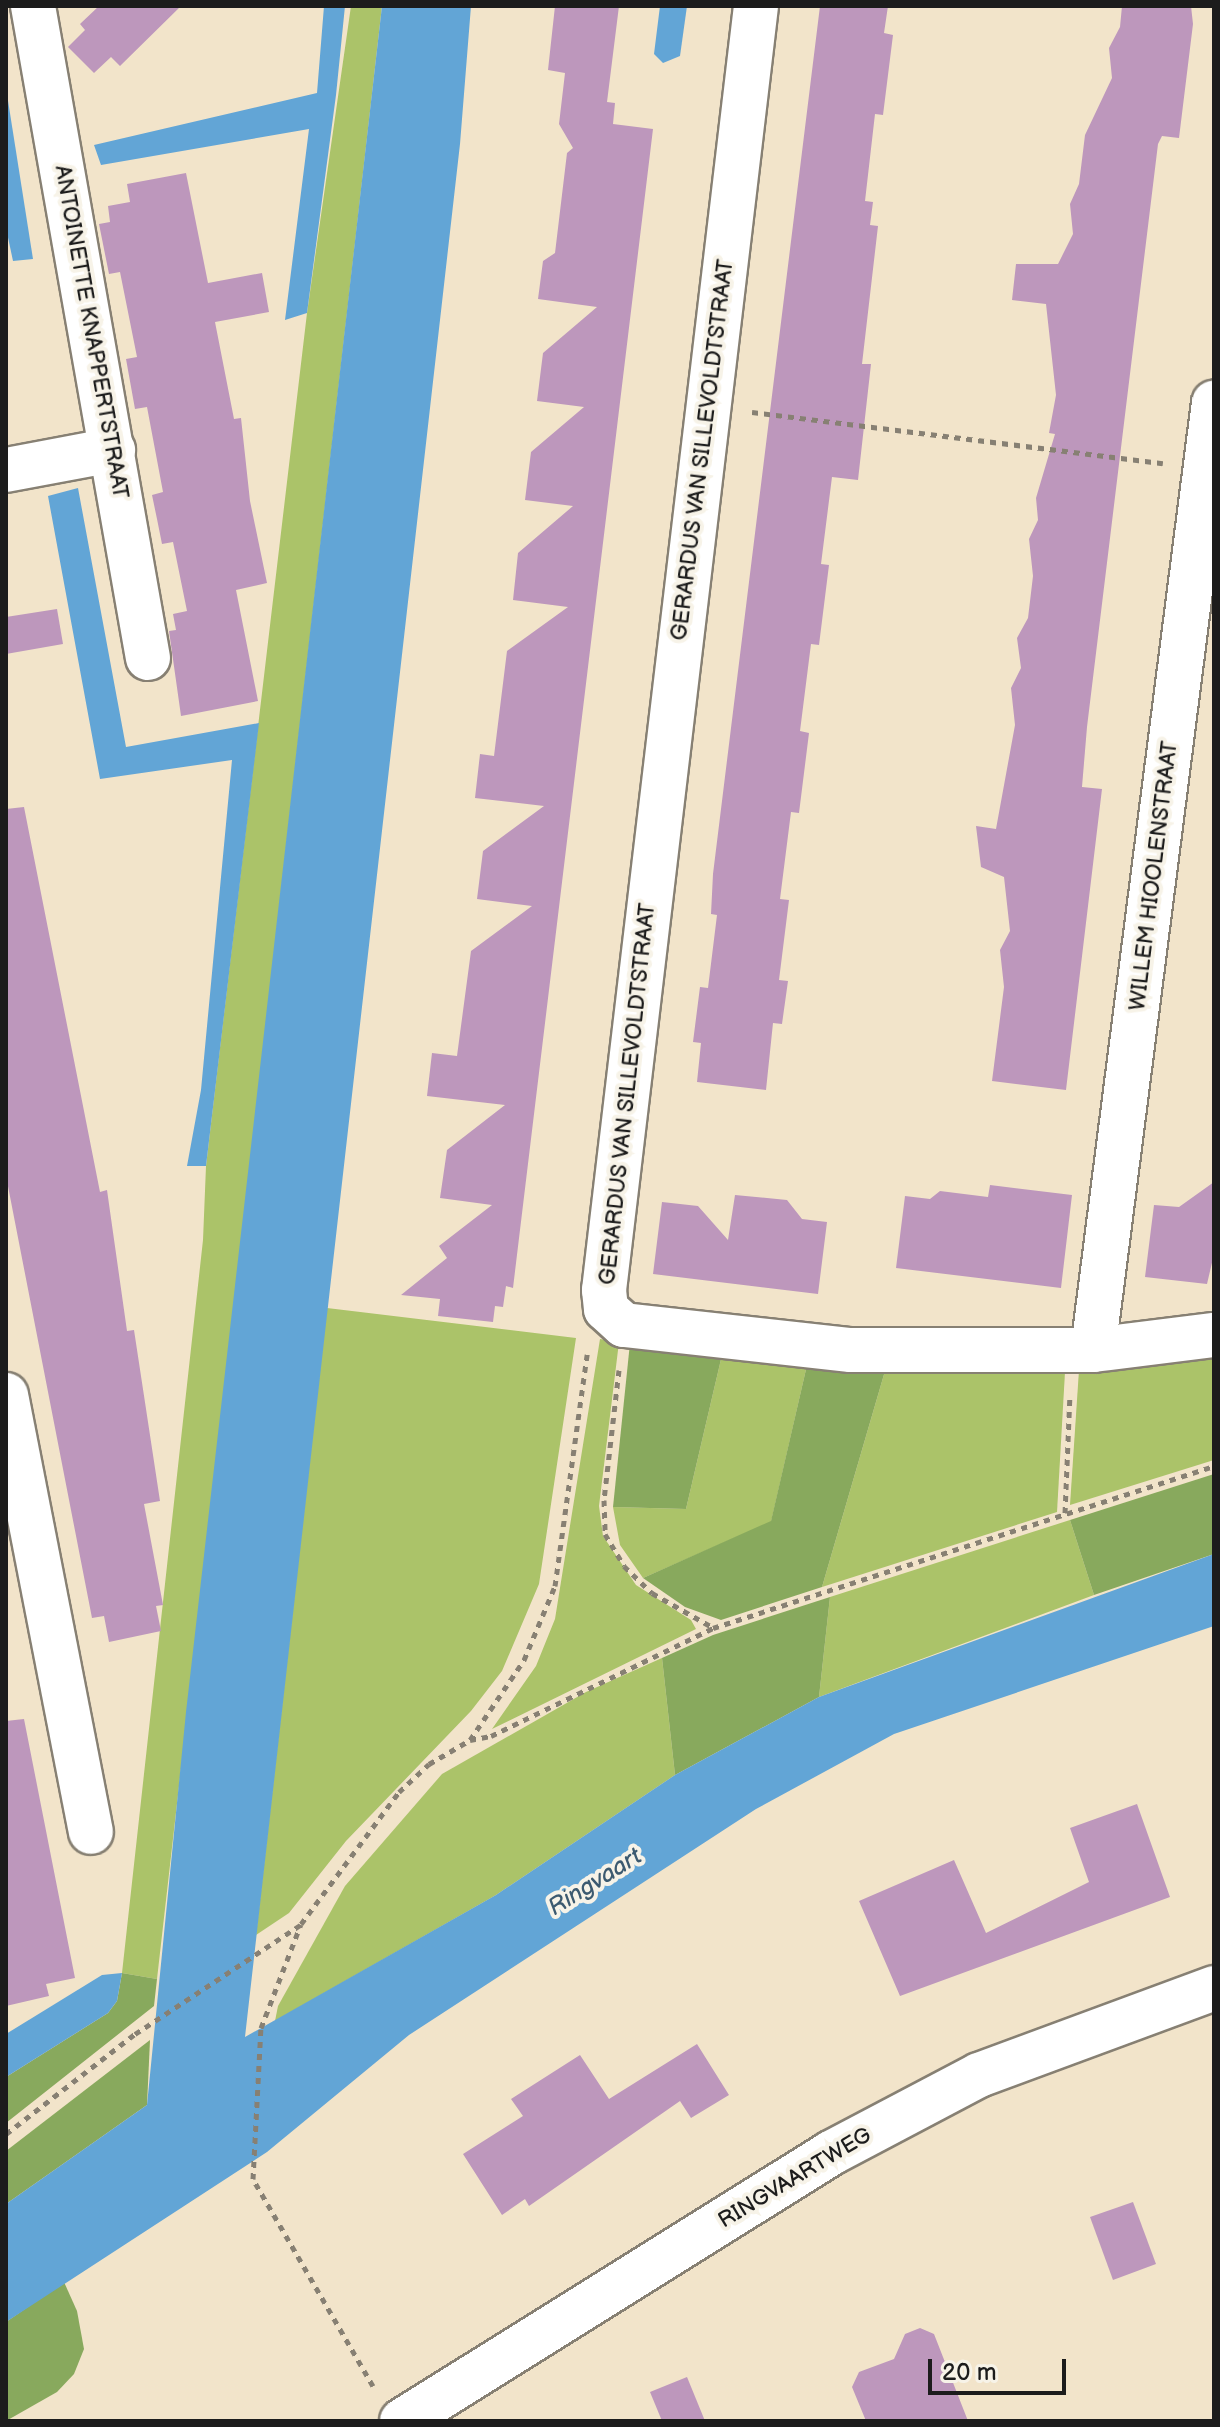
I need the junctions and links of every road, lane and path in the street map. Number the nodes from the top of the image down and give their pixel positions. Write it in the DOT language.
graph roads {
  1 [pos="33,6"];
  2 [pos="756,6"];
  3 [pos="1214,403"];
  4 [pos="707,406"];
  5 [pos="113,450"];
  6 [pos="1206,468"];
  7 [pos="6,470"];
  8 [pos="148,658"];
  9 [pos="618,1322"];
  10 [pos="1214,1335"];
  11 [pos="1093,1350"];
  12 [pos="6,1395"];
  13 [pos="1214,1466"];
  14 [pos="1065,1513"];
  15 [pos="713,1628"];
  16 [pos="470,1740"];
  17 [pos="91,1832"];
  18 [pos="301,1924"];
  19 [pos="1214,1988"];
  20 [pos="6,2134"];
  21 [pos="391,2410"];
  1 -- 5 [label="street, ANTOINETTE KNAPPERTSTRAAT"];
  2 -- 4 [label="street, GERARDUS VAN SILLEVOLDTSTRAAT"];
  3 -- 6 [label="street, WILLEM HIOOLENSTRAAT"];
  4 -- 6 [label="path"];
  4 -- 9 [label="street, GERARDUS VAN SILLEVOLDTSTRAAT"];
  5 -- 7 [label="street"];
  5 -- 8 [label="street, ANTOINETTE KNAPPERTSTRAAT"];
  6 -- 11 [label="street, WILLEM HIOOLENSTRAAT"];
  9 -- 11 [label="street"];
  9 -- 15 [label="path"];
  9 -- 16 [label="path"];
  10 -- 11 [label="street"];
  11 -- 14 [label="path"];
  12 -- 17 [label="street"];
  13 -- 14 [label="path"];
  14 -- 15 [label="path"];
  15 -- 16 [label="path"];
  16 -- 18 [label="path"];
  18 -- 20 [label="path"];
  18 -- 21 [label="path"];
  19 -- 21 [label="street, RINGVAARTWEG"];
}
